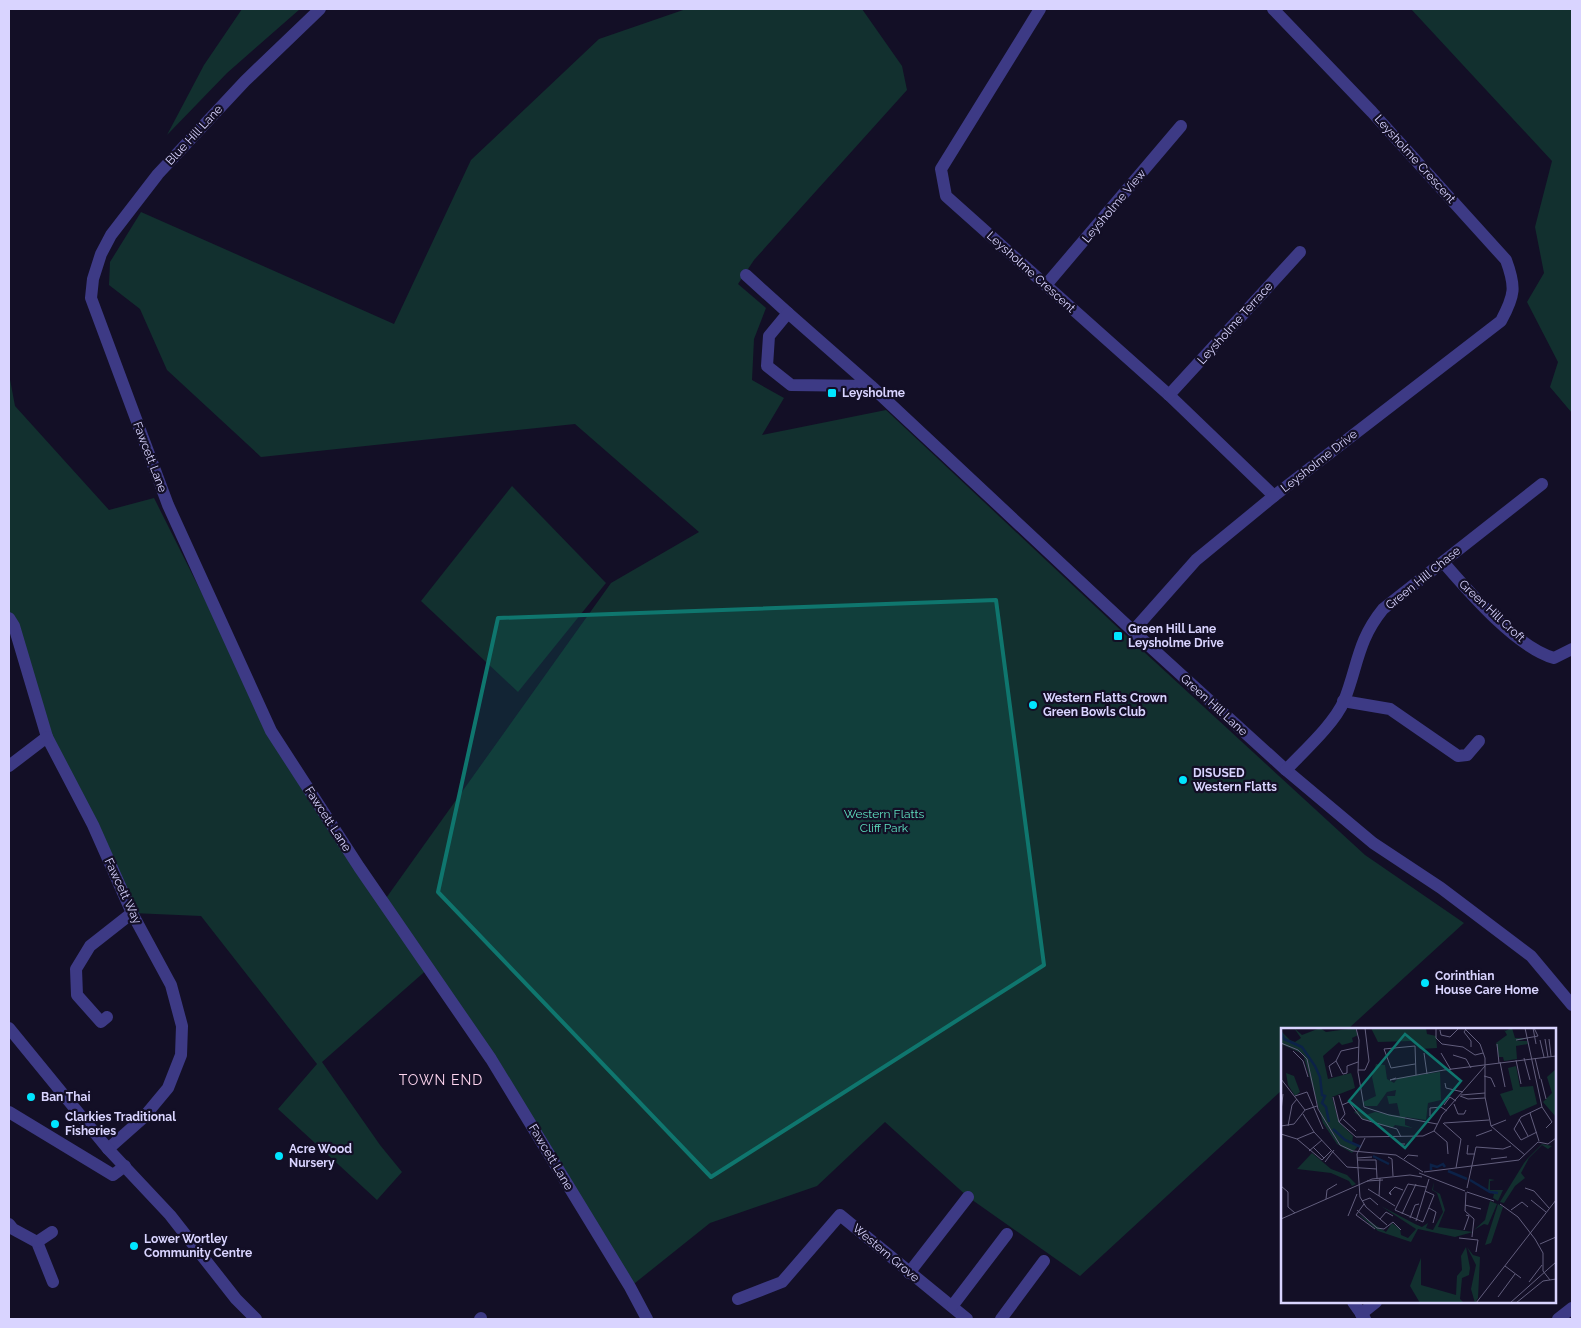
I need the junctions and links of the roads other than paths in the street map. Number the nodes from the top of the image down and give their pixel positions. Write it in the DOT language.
graph roads {
  1 [pos="320,9"];
  2 [pos="1040,9"];
  3 [pos="1273,9"];
  4 [pos="1181,126"];
  5 [pos="1300,252"];
  6 [pos="746,275"];
  7 [pos="93,279"];
  8 [pos="1046,285"];
  9 [pos="1512,300"];
  10 [pos="788,313"];
  11 [pos="871,386"];
  12 [pos="1169,395"];
  13 [pos="1542,484"];
  14 [pos="1274,496"];
  15 [pos="1442,562"];
  16 [pos="9,618"];
  17 [pos="1133,631"];
  18 [pos="1572,650"];
  19 [pos="1344,702"];
  20 [pos="47,737"];
  21 [pos="1479,741"];
  22 [pos="9,766"];
  23 [pos="1286,770"];
  24 [pos="132,913"];
  25 [pos="1572,1005"];
  26 [pos="107,1017"];
  27 [pos="9,1029"];
  28 [pos="9,1112"];
  29 [pos="108,1148"];
  30 [pos="125,1166"];
  31 [pos="968,1197"];
  32 [pos="9,1224"];
  33 [pos="52,1232"];
  34 [pos="1007,1234"];
  35 [pos="37,1242"];
  36 [pos="1044,1261"];
  37 [pos="909,1273"];
  38 [pos="53,1282"];
  39 [pos="738,1299"];
  40 [pos="1354,1303"];
  41 [pos="1375,1303"];
  42 [pos="953,1305"];
  43 [pos="1572,1308"];
  44 [pos="1363,1316"];
  45 [pos="256,1319"];
  46 [pos="647,1319"];
  47 [pos="967,1319"];
  48 [pos="1001,1319"];
  49 [pos="1558,1319"];
  1 -- 7 [label="street, Blue Hill Lane"];
  2 -- 8 [label="street, Leysholme Crescent"];
  3 -- 9 [label="street, Leysholme Crescent"];
  4 -- 8 [label="street, Leysholme View"];
  5 -- 12 [label="street, Leysholme Terrace"];
  6 -- 10 [label="street, Green Hill Lane"];
  7 -- 46 [label="street, Fawcett Lane"];
  8 -- 12 [label="street, Leysholme Crescent"];
  9 -- 14 [label="street, Leysholme Drive"];
  10 -- 11 [label="street, Green Hill Lane"];
  10 -- 11 [label="street"];
  11 -- 17 [label="street, Green Hill Lane"];
  12 -- 14 [label="street, Leysholme Crescent"];
  13 -- 15 [label="street, Green Hill Chase"];
  14 -- 17 [label="street, Leysholme Drive"];
  15 -- 18 [label="street, Green Hill Croft"];
  15 -- 19 [label="street, Green Hill Chase"];
  16 -- 20 [label="street, Fawcett Way"];
  17 -- 23 [label="street, Green Hill Lane"];
  19 -- 21 [label="street"];
  19 -- 23 [label="street, Green Hill Chase"];
  20 -- 22 [label="street"];
  20 -- 24 [label="street, Fawcett Way"];
  23 -- 25 [label="street, Green Hill Lane"];
  24 -- 26 [label="street"];
  24 -- 29 [label="street, Fawcett Way"];
  27 -- 29 [label="street"];
  28 -- 30 [label="street"];
  29 -- 30 [label="street"];
  30 -- 45 [label="street"];
  31 -- 37 [label="street"];
  32 -- 35 [label="street"];
  33 -- 35 [label="street"];
  34 -- 42 [label="street"];
  35 -- 38 [label="street"];
  36 -- 48 [label="street"];
  37 -- 39 [label="street, Western Grove"];
  37 -- 42 [label="street, Western Grove"];
  40 -- 44 [label="street"];
  41 -- 44 [label="street"];
  42 -- 47 [label="street, Western Grove"];
  43 -- 49 [label="street"];
}
